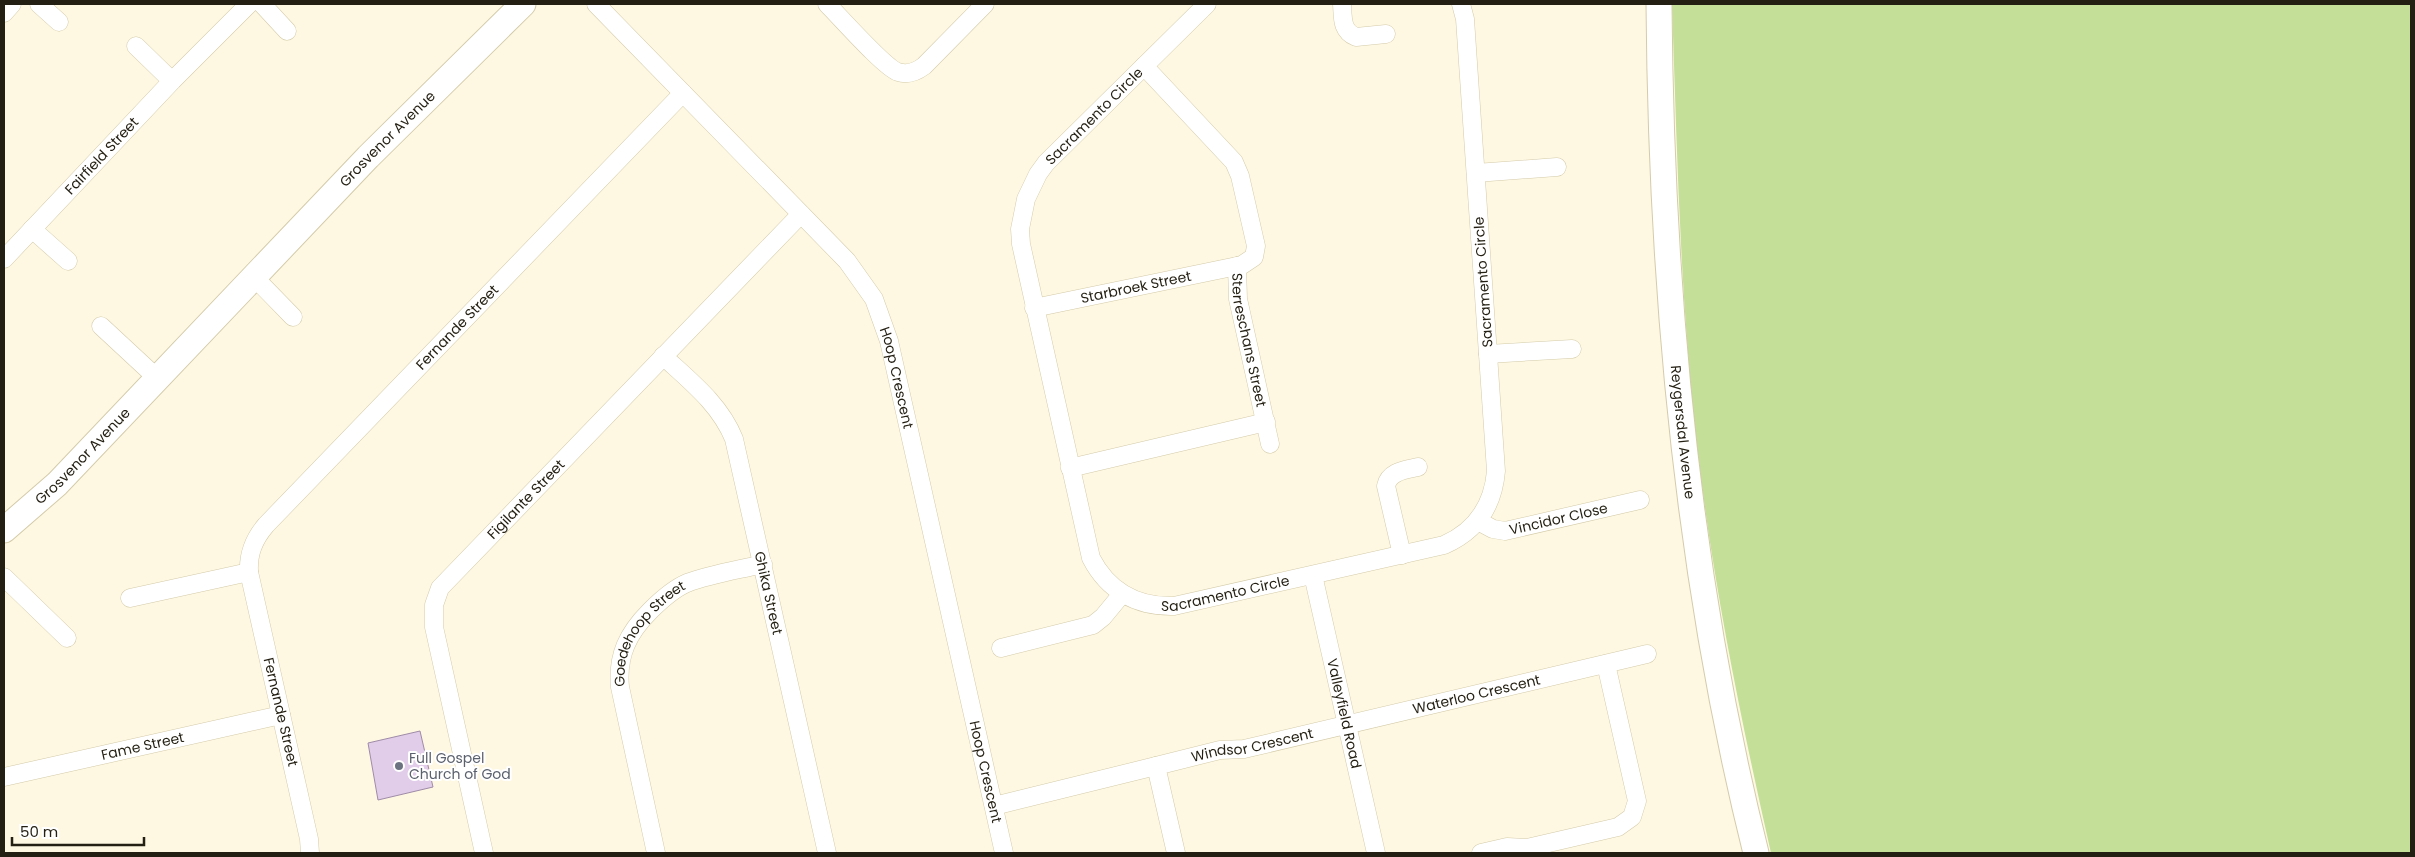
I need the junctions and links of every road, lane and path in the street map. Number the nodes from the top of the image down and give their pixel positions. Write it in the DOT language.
graph roads {
  1 [pos="12,4"];
  2 [pos="39,4"];
  3 [pos="249,4"];
  4 [pos="262,4"];
  5 [pos="523,4"];
  6 [pos="596,4"];
  7 [pos="827,4"];
  8 [pos="985,4"];
  9 [pos="1207,4"];
  10 [pos="1342,4"];
  11 [pos="1461,4"];
  12 [pos="1659,4"];
  13 [pos="4,13"];
  14 [pos="59,22"];
  15 [pos="287,31"];
  16 [pos="1386,34"];
  17 [pos="136,46"];
  18 [pos="1144,66"];
  19 [pos="172,81"];
  20 [pos="684,93"];
  21 [pos="1557,167"];
  22 [pos="1476,173"];
  23 [pos="801,214"];
  24 [pos="32,229"];
  25 [pos="4,259"];
  26 [pos="68,261"];
  27 [pos="1237,266"];
  28 [pos="254,277"];
  29 [pos="1034,308"];
  30 [pos="293,317"];
  31 [pos="101,326"];
  32 [pos="1572,349"];
  33 [pos="1488,354"];
  34 [pos="663,356"];
  35 [pos="157,378"];
  36 [pos="1266,422"];
  37 [pos="1270,444"];
  38 [pos="1418,467"];
  39 [pos="1070,468"];
  40 [pos="1640,500"];
  41 [pos="1478,521"];
  42 [pos="4,530"];
  43 [pos="1402,555"];
  44 [pos="762,564"];
  45 [pos="250,572"];
  46 [pos="1313,575"];
  47 [pos="4,577"];
  48 [pos="1122,594"];
  49 [pos="130,598"];
  50 [pos="67,638"];
  51 [pos="1001,648"];
  52 [pos="1647,654"];
  53 [pos="1606,664"];
  54 [pos="282,715"];
  55 [pos="1347,725"];
  56 [pos="1156,766"];
  57 [pos="4,777"];
  58 [pos="994,806"];
  59 [pos="310,853"];
  60 [pos="484,853"];
  61 [pos="656,853"];
  62 [pos="827,853"];
  63 [pos="1004,853"];
  64 [pos="1176,853"];
  65 [pos="1376,853"];
  66 [pos="1481,853"];
  67 [pos="1756,853"];
  1 -- 13 [label="street"];
  2 -- 14 [label="street"];
  3 -- 19 [label="street, Fairfield Street"];
  4 -- 15 [label="street"];
  5 -- 28 [label="main road, Grosvenor Avenue"];
  6 -- 20 [label="street, Hoop Crescent"];
  7 -- 8 [label="street"];
  9 -- 18 [label="street, Sacramento Circle"];
  10 -- 16 [label="street"];
  11 -- 22 [label="street, Sacramento Circle"];
  12 -- 67 [label="main road, Reygersdal Avenue"];
  17 -- 19 [label="street"];
  18 -- 27 [label="street, Sterreschans Street"];
  18 -- 29 [label="street, Sacramento Circle"];
  19 -- 24 [label="street, Fairfield Street"];
  20 -- 23 [label="street, Hoop Crescent"];
  20 -- 45 [label="street, Fernande Street"];
  21 -- 22 [label="street"];
  22 -- 33 [label="street, Sacramento Circle"];
  23 -- 34 [label="street, Figilante Street"];
  23 -- 58 [label="street, Hoop Crescent"];
  24 -- 25 [label="street, Fairfield Street"];
  24 -- 26 [label="street"];
  27 -- 29 [label="street, Starbroek Street"];
  27 -- 36 [label="street, Sterreschans Street"];
  28 -- 30 [label="street"];
  28 -- 35 [label="main road, Grosvenor Avenue"];
  29 -- 39 [label="street, Sacramento Circle"];
  31 -- 35 [label="street"];
  32 -- 33 [label="street"];
  33 -- 41 [label="street, Sacramento Circle"];
  34 -- 44 [label="street, Ghika Street"];
  34 -- 60 [label="street, Figilante Street"];
  35 -- 42 [label="main road, Grosvenor Avenue"];
  36 -- 37 [label="street, Sterreschans Street"];
  36 -- 39 [label="street, Sterreschans Street"];
  38 -- 43 [label="street"];
  39 -- 48 [label="street, Sacramento Circle"];
  40 -- 41 [label="street, Vincidor Close"];
  41 -- 43 [label="street, Sacramento Circle"];
  43 -- 46 [label="street, Sacramento Circle"];
  44 -- 61 [label="street, Goedehoop Street"];
  44 -- 62 [label="street, Ghika Street"];
  45 -- 49 [label="street"];
  45 -- 54 [label="street, Fernande Street"];
  46 -- 48 [label="street, Sacramento Circle"];
  46 -- 55 [label="street, Valleyfield Road"];
  47 -- 50 [label="street"];
  48 -- 51 [label="street"];
  52 -- 53 [label="street, Waterloo Crescent"];
  53 -- 55 [label="street, Waterloo Crescent"];
  53 -- 66 [label="street"];
  54 -- 57 [label="street, Fame Street"];
  54 -- 59 [label="street, Fernande Street"];
  55 -- 56 [label="street, Windsor Crescent"];
  55 -- 65 [label="street, Valleyfield Road"];
  56 -- 58 [label="street, Windsor Crescent"];
  56 -- 64 [label="street"];
  58 -- 63 [label="street, Hoop Crescent"];
}
